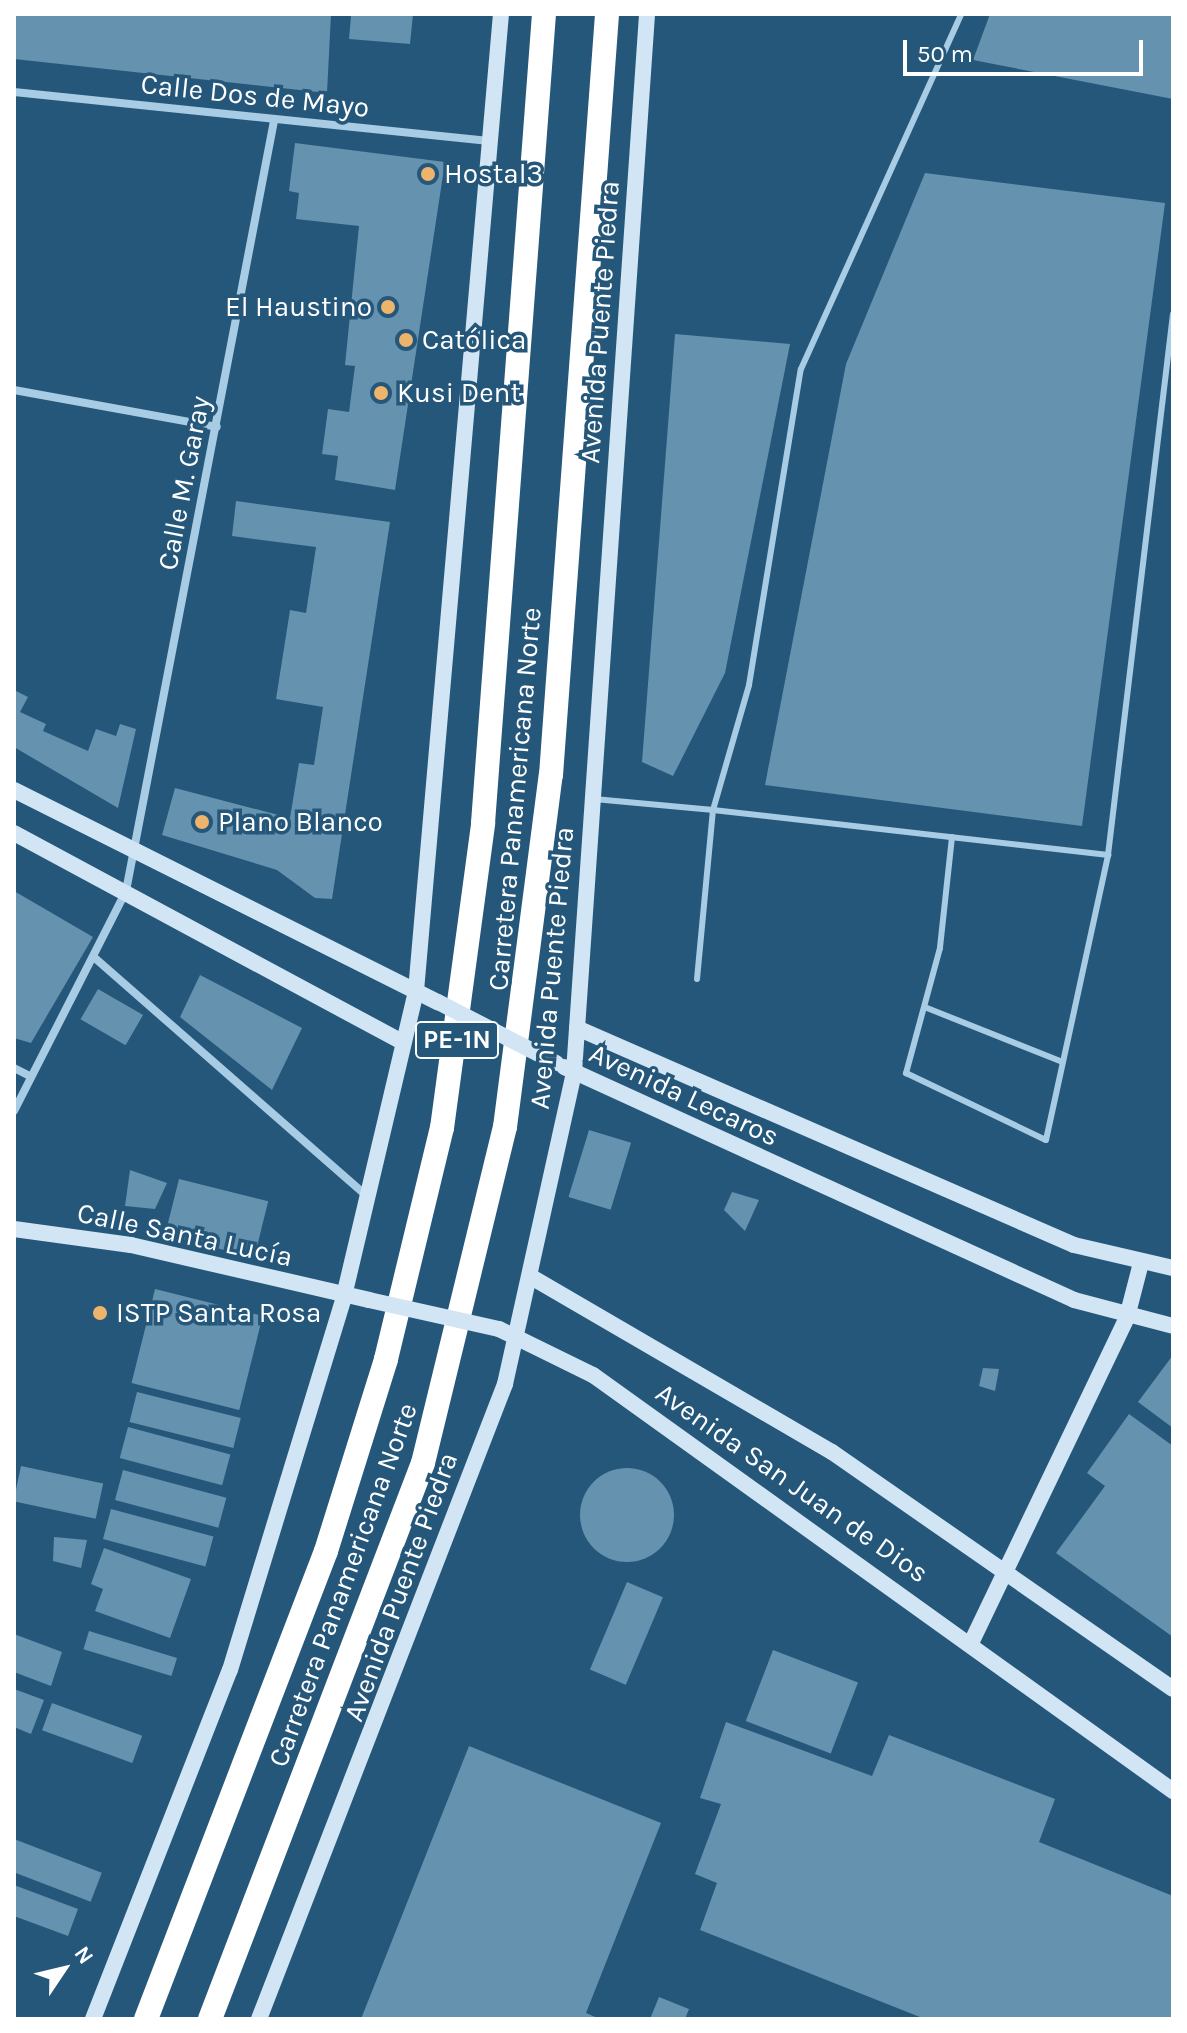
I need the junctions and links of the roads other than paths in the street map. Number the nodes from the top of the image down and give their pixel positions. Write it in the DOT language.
graph roads {
  1 [pos="501,14"];
  2 [pos="544,14"];
  3 [pos="607,14"];
  4 [pos="647,14"];
  5 [pos="961,14"];
  6 [pos="14,92"];
  7 [pos="274,121"];
  8 [pos="492,141"];
  9 [pos="1173,314"];
  10 [pos="14,390"];
  11 [pos="217,427"];
  12 [pos="14,790"];
  13 [pos="594,799"];
  14 [pos="713,810"];
  15 [pos="14,833"];
  16 [pos="952,837"];
  17 [pos="133,852"];
  18 [pos="1108,855"];
  19 [pos="126,891"];
  20 [pos="96,959"];
  21 [pos="697,979"];
  22 [pos="416,991"];
  23 [pos="927,1008"];
  24 [pos="577,1028"];
  25 [pos="402,1042"];
  26 [pos="1063,1062"];
  27 [pos="14,1068"];
  28 [pos="574,1072"];
  29 [pos="28,1075"];
  30 [pos="14,1111"];
  31 [pos="368,1197"];
  32 [pos="14,1229"];
  33 [pos="1141,1263"];
  34 [pos="1173,1268"];
  35 [pos="533,1278"];
  36 [pos="344,1296"];
  37 [pos="1127,1317"];
  38 [pos="1173,1326"];
  39 [pos="521,1336"];
  40 [pos="1008,1570"];
  41 [pos="972,1641"];
  42 [pos="1173,1689"];
  43 [pos="1173,1791"];
  44 [pos="93,2019"];
  45 [pos="146,2019"];
  46 [pos="210,2019"];
  47 [pos="259,2019"];
  1 -- 8 [label="main road"];
  2 -- 45 [label="highway, Carretera Panamericana Norte / PE-1N"];
  3 -- 46 [label="highway, Carretera Panamericana Norte / PE-1N"];
  4 -- 13 [label="main road, Avenida Puente Piedra"];
  5 -- 14 [label="lane"];
  6 -- 7 [label="street, Calle Dos de Mayo"];
  7 -- 8 [label="street, Calle Dos de Mayo"];
  7 -- 11 [label="street, Calle M. Garay"];
  8 -- 22 [label="main road"];
  9 -- 18 [label="lane"];
  10 -- 11 [label="street"];
  11 -- 17 [label="street, Calle M. Garay"];
  12 -- 17 [label="main road, Avenida Lecaros"];
  13 -- 14 [label="lane"];
  13 -- 24 [label="main road, Avenida Puente Piedra"];
  14 -- 16 [label="lane"];
  14 -- 21 [label="lane"];
  15 -- 19 [label="main road"];
  16 -- 18 [label="lane"];
  16 -- 23 [label="lane"];
  17 -- 19 [label="street, Calle M. Garay"];
  17 -- 22 [label="main road, Avenida Lecaros"];
  18 -- 26 [label="lane"];
  19 -- 20 [label="street, Calle M. Garay"];
  19 -- 25 [label="main road"];
  20 -- 29 [label="street, Calle M. Garay"];
  20 -- 31 [label="street"];
  22 -- 25 [label="main road"];
  22 -- 28 [label="main road, Avenida Lecaros, bridge"];
  23 -- 26 [label="lane"];
  23 -- 26 [label="lane"];
  24 -- 28 [label="main road, Avenida Puente Piedra"];
  24 -- 33 [label="main road"];
  25 -- 31 [label="main road"];
  27 -- 29 [label="street"];
  28 -- 35 [label="main road, Avenida Puente Piedra"];
  28 -- 37 [label="main road, Avenida Lecaros"];
  29 -- 30 [label="street, Calle M. Garay"];
  31 -- 36 [label="main road"];
  32 -- 36 [label="main road, Calle Santa Lucía"];
  33 -- 34 [label="main road"];
  33 -- 37 [label="main road"];
  35 -- 39 [label="main road, Avenida Puente Piedra"];
  35 -- 40 [label="main road, Avenida San Juan de Dios"];
  36 -- 39 [label="main road, Avenida San Juan de Dios, bridge"];
  36 -- 44 [label="main road"];
  37 -- 38 [label="main road, Avenida Lecaros"];
  37 -- 40 [label="main road"];
  39 -- 41 [label="main road, Avenida San Juan de Dios"];
  39 -- 47 [label="main road, Avenida Puente Piedra"];
  40 -- 41 [label="main road"];
  40 -- 42 [label="main road, Avenida San Juan de Dios"];
  41 -- 43 [label="main road, Avenida San Juan de Dios"];
}
